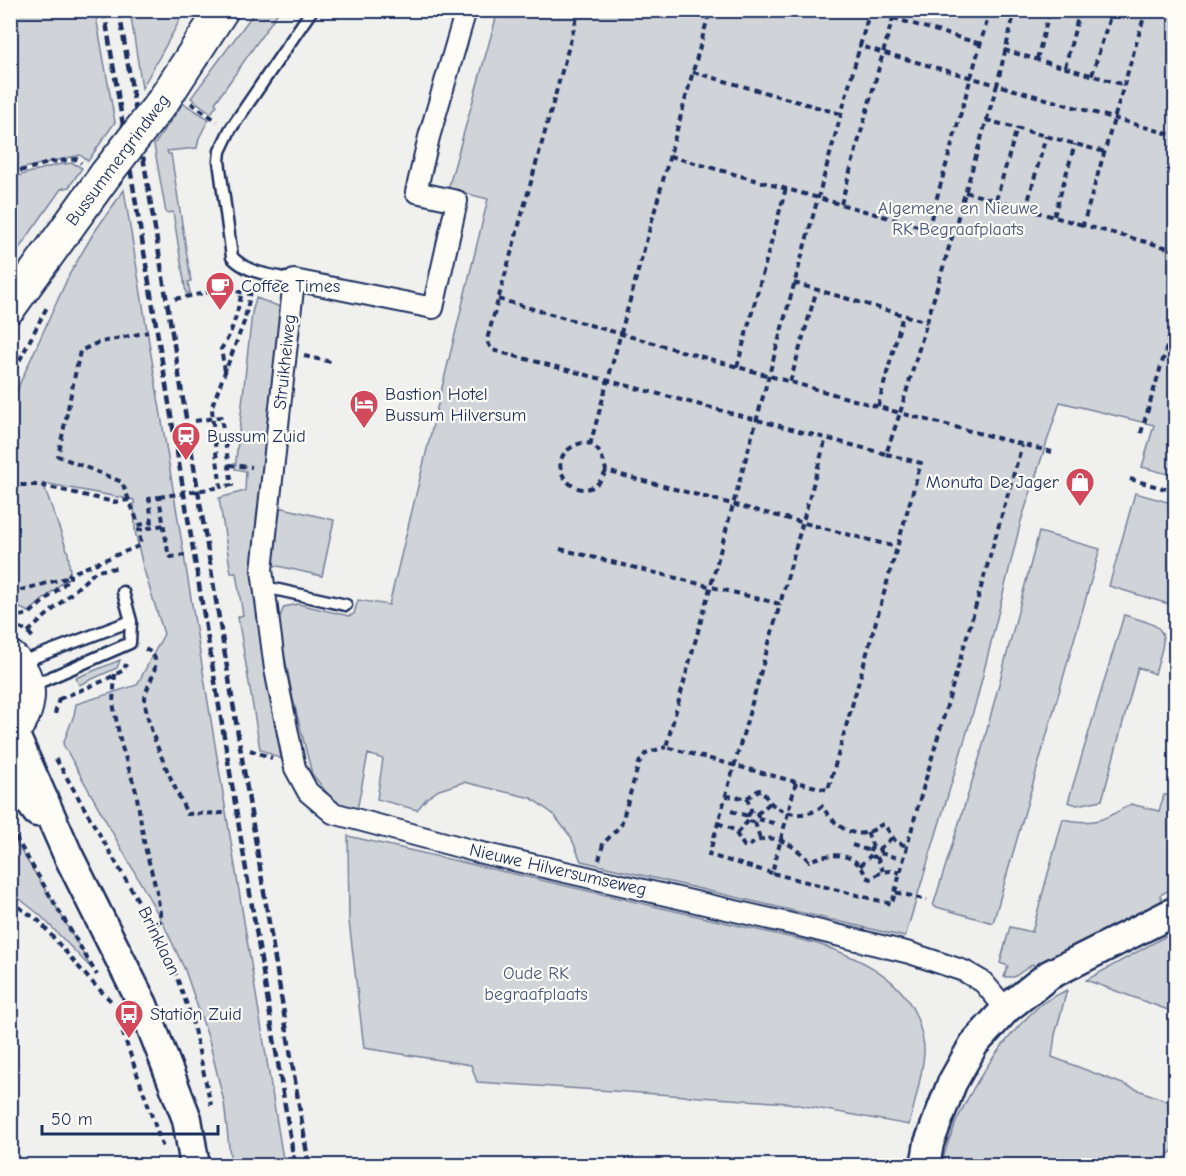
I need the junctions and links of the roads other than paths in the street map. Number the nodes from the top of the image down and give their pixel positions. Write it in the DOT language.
graph roads {
  1 [pos="222,10"];
  2 [pos="312,10"];
  3 [pos="466,10"];
  4 [pos="294,280"];
  5 [pos="10,307"];
  6 [pos="265,587"];
  7 [pos="123,592"];
  8 [pos="346,605"];
  9 [pos="131,621"];
  10 [pos="28,663"];
  11 [pos="12,732"];
  12 [pos="10,775"];
  13 [pos="68,855"];
  14 [pos="1176,911"];
  15 [pos="1006,1009"];
  16 [pos="195,1166"];
  17 [pos="925,1166"];
  1 -- 5 [label="main road, Bussummergrindweg, bridge"];
  2 -- 4 [label="lane"];
  3 -- 4 [label="street"];
  4 -- 6 [label="street, Struikheiweg"];
  6 -- 8 [label="lane"];
  6 -- 15 [label="street, Nieuwe Hilversumseweg"];
  7 -- 9 [label="lane"];
  9 -- 10 [label="lane"];
  9 -- 10 [label="lane"];
  10 -- 11 [label="main road"];
  11 -- 13 [label="main road"];
  12 -- 13 [label="main road"];
  13 -- 16 [label="main road"];
  14 -- 15 [label="main road"];
  15 -- 17 [label="main road"];
}
